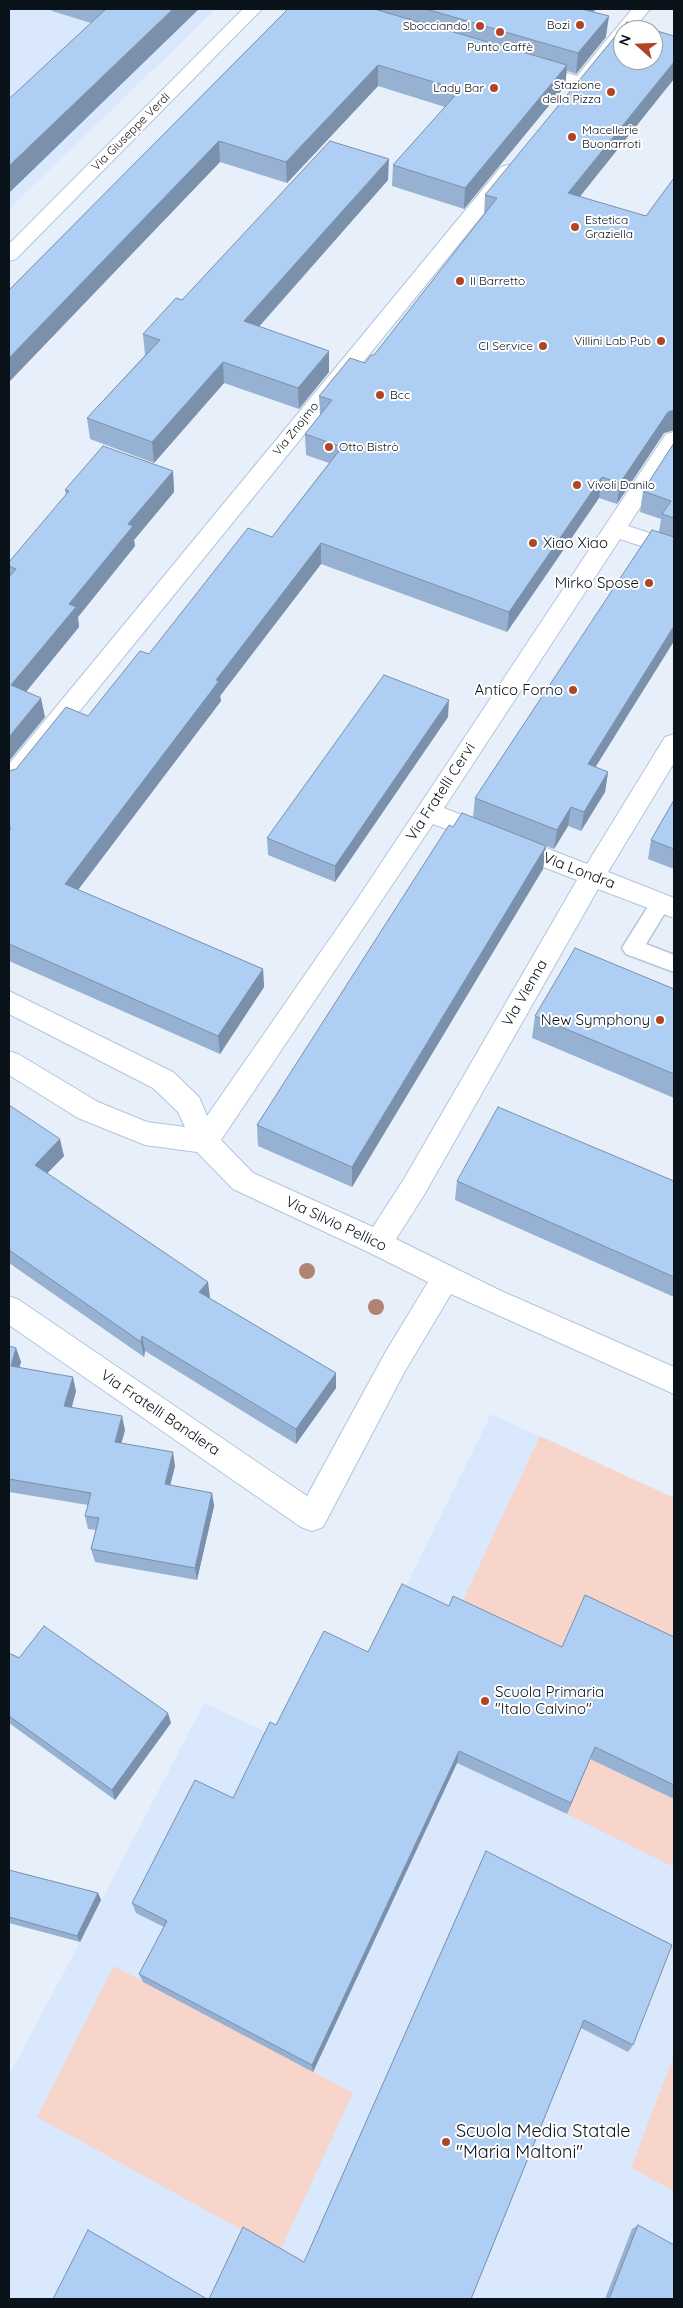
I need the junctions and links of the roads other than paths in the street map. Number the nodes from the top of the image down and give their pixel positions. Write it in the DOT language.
graph roads {
  1 [pos="253,9"];
  2 [pos="641,9"];
  3 [pos="632,20"];
  4 [pos="613,44"];
  5 [pos="511,63"];
  6 [pos="518,159"];
  7 [pos="9,255"];
  8 [pos="674,439"];
  9 [pos="614,529"];
  10 [pos="674,549"];
  11 [pos="674,743"];
  12 [pos="9,780"];
  13 [pos="428,812"];
  14 [pos="592,876"];
  15 [pos="668,905"];
  16 [pos="674,964"];
  17 [pos="9,1002"];
  18 [pos="9,1062"];
  19 [pos="205,1142"];
  20 [pos="378,1243"];
  21 [pos="446,1277"];
  22 [pos="9,1309"];
  23 [pos="674,1381"];
  1 -- 7 [label="street, Via Giuseppe Verdi"];
  2 -- 3 [label="street"];
  4 -- 5 [label="street"];
  6 -- 12 [label="street, Via Znojmo"];
  8 -- 9 [label="street, Via Fratelli Cervi"];
  9 -- 10 [label="street"];
  9 -- 13 [label="street, Via Fratelli Cervi"];
  11 -- 14 [label="street, Via Vienna"];
  13 -- 14 [label="street, Via Londra"];
  13 -- 19 [label="street, Via Fratelli Cervi"];
  14 -- 15 [label="street, Via Londra"];
  14 -- 20 [label="street, Via Vienna"];
  15 -- 16 [label="lane"];
  17 -- 19 [label="street"];
  18 -- 19 [label="street"];
  19 -- 20 [label="street, Via Silvio Pellico"];
  20 -- 21 [label="street, Via Silvio Pellico"];
  21 -- 22 [label="street, Via Fratelli Bandiera"];
  21 -- 23 [label="street, Via Silvio Pellico"];
}
